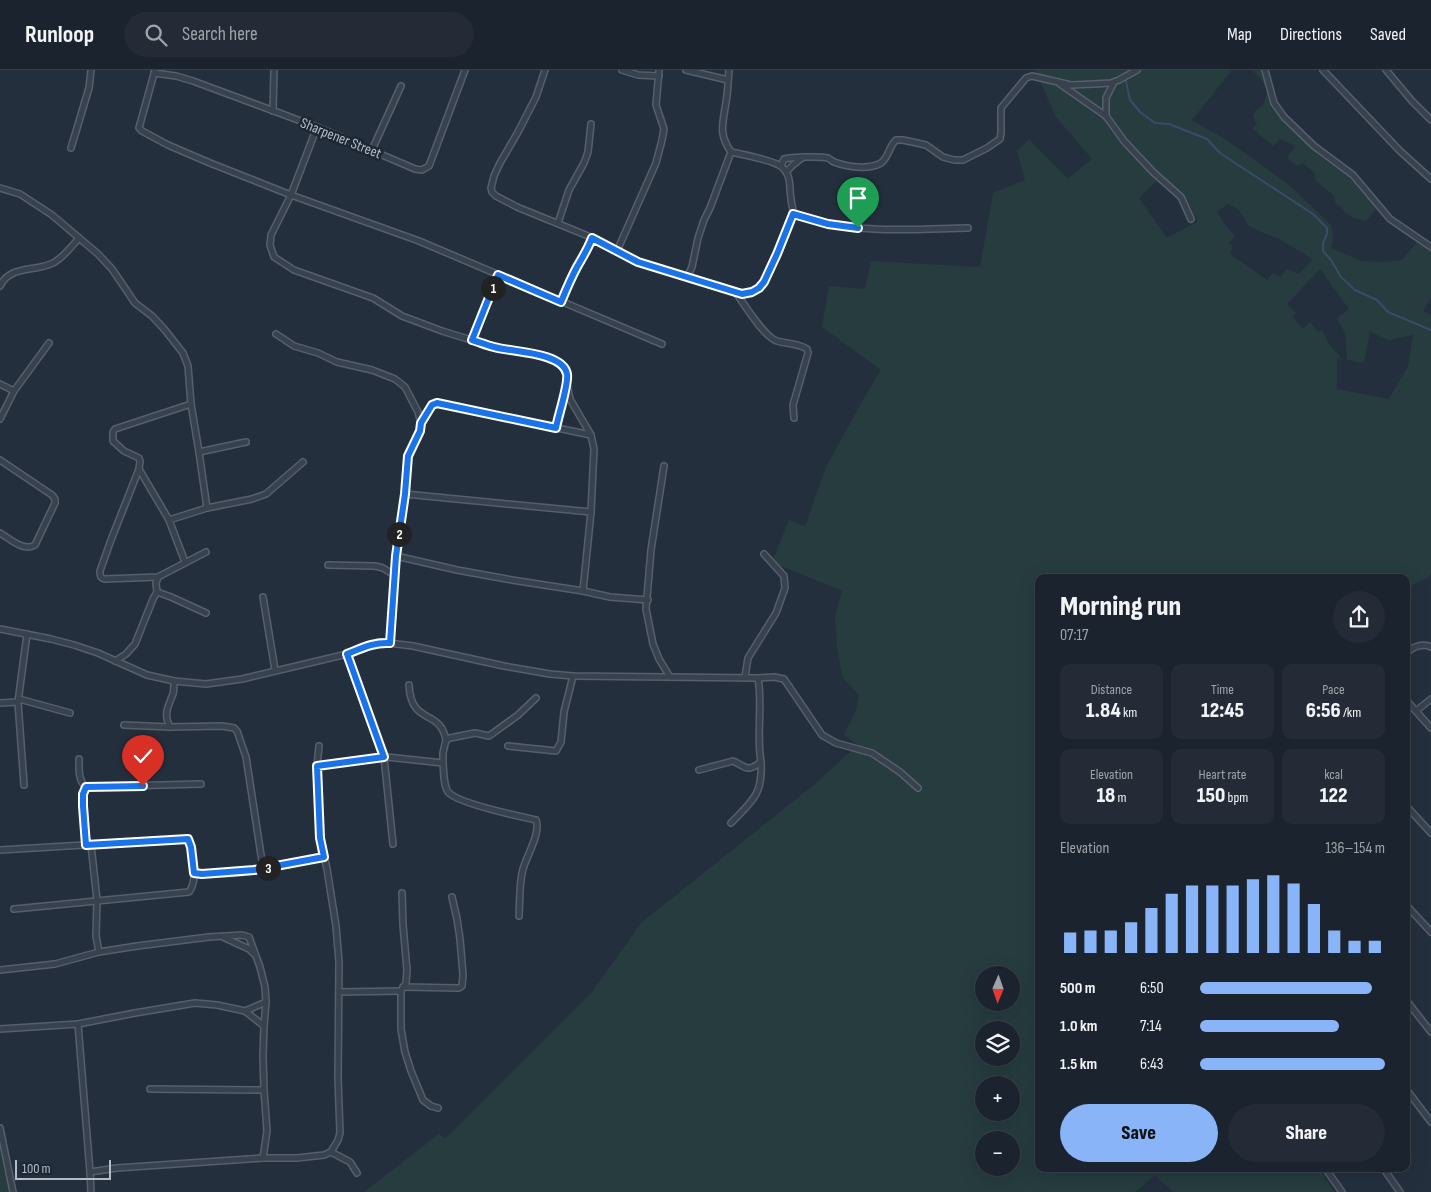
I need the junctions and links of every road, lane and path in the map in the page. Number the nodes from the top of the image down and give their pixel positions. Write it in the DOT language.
graph roads {
  1 [pos="91,70"];
  2 [pos="274,70"];
  3 [pos="465,70"];
  4 [pos="545,70"];
  5 [pos="622,70"];
  6 [pos="686,70"];
  7 [pos="729,70"];
  8 [pos="1136,70"];
  9 [pos="1265,70"];
  10 [pos="1323,70"];
  11 [pos="1386,70"];
  12 [pos="154,72"];
  13 [pos="659,73"];
  14 [pos="728,80"];
  15 [pos="1114,81"];
  16 [pos="1058,83"];
  17 [pos="401,86"];
  18 [pos="273,111"];
  19 [pos="1106,116"];
  20 [pos="1431,120"];
  21 [pos="591,124"];
  22 [pos="317,128"];
  23 [pos="71,148"];
  24 [pos="372,150"];
  25 [pos="731,152"];
  26 [pos="802,158"];
  27 [pos="781,166"];
  28 [pos="786,172"];
  29 [pos="1431,179"];
  30 [pos="0,188"];
  31 [pos="291,195"];
  32 [pos="793,214"];
  33 [pos="1191,220"];
  34 [pos="558,223"];
  35 [pos="968,228"];
  36 [pos="79,238"];
  37 [pos="592,238"];
  38 [pos="1431,247"];
  39 [pos="617,251"];
  40 [pos="498,275"];
  41 [pos="687,277"];
  42 [pos="0,286"];
  43 [pos="736,292"];
  44 [pos="561,302"];
  45 [pos="276,334"];
  46 [pos="472,340"];
  47 [pos="48,343"];
  48 [pos="662,344"];
  49 [pos="0,384"];
  50 [pos="567,385"];
  51 [pos="14,391"];
  52 [pos="191,404"];
  53 [pos="794,418"];
  54 [pos="0,419"];
  55 [pos="421,423"];
  56 [pos="556,428"];
  57 [pos="591,435"];
  58 [pos="246,442"];
  59 [pos="200,452"];
  60 [pos="0,460"];
  61 [pos="303,462"];
  62 [pos="664,466"];
  63 [pos="139,470"];
  64 [pos="405,494"];
  65 [pos="207,508"];
  66 [pos="591,512"];
  67 [pos="169,520"];
  68 [pos="0,532"];
  69 [pos="206,552"];
  70 [pos="764,554"];
  71 [pos="396,556"];
  72 [pos="186,562"];
  73 [pos="396,563"];
  74 [pos="328,565"];
  75 [pos="383,568"];
  76 [pos="394,575"];
  77 [pos="158,577"];
  78 [pos="583,591"];
  79 [pos="157,592"];
  80 [pos="263,597"];
  81 [pos="648,600"];
  82 [pos="206,613"];
  83 [pos="0,629"];
  84 [pos="27,634"];
  85 [pos="390,643"];
  86 [pos="1431,647"];
  87 [pos="1410,650"];
  88 [pos="347,654"];
  89 [pos="115,661"];
  90 [pos="275,670"];
  91 [pos="574,676"];
  92 [pos="670,677"];
  93 [pos="745,677"];
  94 [pos="758,678"];
  95 [pos="174,681"];
  96 [pos="409,685"];
  97 [pos="536,698"];
  98 [pos="1431,698"];
  99 [pos="18,701"];
  100 [pos="0,703"];
  101 [pos="1410,704"];
  102 [pos="1416,711"];
  103 [pos="70,713"];
  104 [pos="124,725"];
  105 [pos="170,727"];
  106 [pos="1431,728"];
  107 [pos="446,740"];
  108 [pos="318,746"];
  109 [pos="508,746"];
  110 [pos="384,757"];
  111 [pos="78,759"];
  112 [pos="761,762"];
  113 [pos="443,763"];
  114 [pos="317,766"];
  115 [pos="699,770"];
  116 [pos="24,784"];
  117 [pos="201,784"];
  118 [pos="86,787"];
  119 [pos="918,788"];
  120 [pos="1410,810"];
  121 [pos="731,823"];
  122 [pos="1431,833"];
  123 [pos="393,844"];
  124 [pos="88,845"];
  125 [pos="0,850"];
  126 [pos="324,857"];
  127 [pos="263,868"];
  128 [pos="194,873"];
  129 [pos="402,893"];
  130 [pos="452,897"];
  131 [pos="97,900"];
  132 [pos="14,909"];
  133 [pos="1410,909"];
  134 [pos="519,916"];
  135 [pos="1431,932"];
  136 [pos="222,937"];
  137 [pos="99,952"];
  138 [pos="258,959"];
  139 [pos="0,970"];
  140 [pos="402,989"];
  141 [pos="339,992"];
  142 [pos="266,1002"];
  143 [pos="1410,1006"];
  144 [pos="245,1011"];
  145 [pos="78,1024"];
  146 [pos="264,1026"];
  147 [pos="0,1029"];
  148 [pos="1431,1032"];
  149 [pos="150,1089"];
  150 [pos="264,1090"];
  151 [pos="1410,1094"];
  152 [pos="438,1108"];
  153 [pos="1431,1122"];
  154 [pos="0,1128"];
  155 [pos="331,1152"];
  156 [pos="263,1158"];
  157 [pos="90,1172"];
  158 [pos="1328,1172"];
  159 [pos="1386,1172"];
  160 [pos="357,1173"];
  161 [pos="13,1192"];
  162 [pos="91,1192"];
  163 [pos="1342,1192"];
  164 [pos="1400,1192"];
  1 -- 23 [label="street"];
  2 -- 18 [label="street"];
  3 -- 24 [label="street, Sharpener Street"];
  4 -- 34 [label="street"];
  5 -- 13 [label="street"];
  6 -- 14 [label="street"];
  7 -- 14 [label="street"];
  8 -- 15 [label="street"];
  9 -- 38 [label="street"];
  10 -- 29 [label="street"];
  11 -- 20 [label="street"];
  12 -- 18 [label="street, Sharpener Street"];
  12 -- 31 [label="street"];
  13 -- 39 [label="street"];
  14 -- 25 [label="street"];
  15 -- 16 [label="street"];
  15 -- 19 [label="street"];
  16 -- 19 [label="street"];
  16 -- 26 [label="street"];
  17 -- 24 [label="street"];
  18 -- 22 [label="street, Sharpener Street"];
  19 -- 33 [label="street"];
  21 -- 34 [label="street"];
  22 -- 24 [label="street, Sharpener Street"];
  22 -- 31 [label="street"];
  25 -- 27 [label="street"];
  25 -- 41 [label="street"];
  26 -- 27 [label="street"];
  26 -- 28 [label="street"];
  27 -- 28 [label="street"];
  28 -- 32 [label="street"];
  30 -- 36 [label="street"];
  31 -- 40 [label="street"];
  31 -- 46 [label="street"];
  32 -- 35 [label="street"];
  32 -- 43 [label="street"];
  34 -- 37 [label="street"];
  36 -- 42 [label="street"];
  36 -- 52 [label="street"];
  37 -- 39 [label="street"];
  37 -- 44 [label="street"];
  39 -- 41 [label="street"];
  40 -- 44 [label="street"];
  40 -- 46 [label="street"];
  41 -- 43 [label="street"];
  43 -- 53 [label="street"];
  44 -- 48 [label="street"];
  45 -- 55 [label="street"];
  46 -- 50 [label="street"];
  47 -- 51 [label="street"];
  49 -- 51 [label="street"];
  50 -- 56 [label="street"];
  50 -- 57 [label="street"];
  51 -- 54 [label="street"];
  52 -- 59 [label="street"];
  52 -- 63 [label="street"];
  55 -- 56 [label="street"];
  55 -- 64 [label="street"];
  56 -- 57 [label="street"];
  57 -- 66 [label="street"];
  58 -- 59 [label="street"];
  59 -- 65 [label="street"];
  60 -- 68 [label="street"];
  61 -- 65 [label="street"];
  62 -- 81 [label="street"];
  63 -- 67 [label="street"];
  63 -- 77 [label="street"];
  64 -- 66 [label="street"];
  64 -- 71 [label="street"];
  65 -- 67 [label="street"];
  66 -- 78 [label="street"];
  67 -- 72 [label="street"];
  69 -- 72 [label="street"];
  70 -- 93 [label="street"];
  71 -- 73 [label="street"];
  71 -- 78 [label="street"];
  72 -- 77 [label="street"];
  73 -- 75 [label="street"];
  73 -- 76 [label="street"];
  74 -- 75 [label="street"];
  75 -- 76 [label="street"];
  76 -- 85 [label="street"];
  77 -- 79 [label="street"];
  78 -- 81 [label="street"];
  79 -- 82 [label="street"];
  79 -- 89 [label="street"];
  80 -- 90 [label="street"];
  81 -- 92 [label="street"];
  83 -- 84 [label="street"];
  84 -- 89 [label="street"];
  84 -- 99 [label="street"];
  85 -- 88 [label="street"];
  85 -- 91 [label="street"];
  86 -- 87 [label="street"];
  88 -- 90 [label="street"];
  88 -- 110 [label="street"];
  89 -- 95 [label="street"];
  90 -- 95 [label="street"];
  91 -- 92 [label="street"];
  91 -- 109 [label="street"];
  92 -- 93 [label="street"];
  93 -- 94 [label="street"];
  94 -- 112 [label="street"];
  94 -- 119 [label="street"];
  95 -- 105 [label="street"];
  96 -- 107 [label="street"];
  97 -- 107 [label="street"];
  98 -- 102 [label="street"];
  99 -- 100 [label="street"];
  99 -- 103 [label="street"];
  99 -- 116 [label="street"];
  101 -- 102 [label="street"];
  102 -- 106 [label="street"];
  104 -- 105 [label="street"];
  105 -- 127 [label="street"];
  107 -- 113 [label="street"];
  108 -- 114 [label="street"];
  110 -- 113 [label="street"];
  110 -- 114 [label="street"];
  110 -- 123 [label="street"];
  111 -- 118 [label="street"];
  112 -- 115 [label="street"];
  112 -- 121 [label="street"];
  113 -- 134 [label="street"];
  114 -- 126 [label="street"];
  117 -- 118 [label="street"];
  118 -- 124 [label="street"];
  120 -- 122 [label="street"];
  124 -- 125 [label="street"];
  124 -- 128 [label="street"];
  124 -- 131 [label="street"];
  126 -- 127 [label="street"];
  126 -- 141 [label="street"];
  127 -- 128 [label="street"];
  128 -- 131 [label="street"];
  129 -- 140 [label="street"];
  130 -- 140 [label="street"];
  131 -- 132 [label="street"];
  131 -- 137 [label="street"];
  133 -- 135 [label="street"];
  136 -- 137 [label="street"];
  136 -- 138 [label="street"];
  136 -- 138 [label="street"];
  137 -- 139 [label="street"];
  138 -- 142 [label="street"];
  140 -- 141 [label="street"];
  140 -- 152 [label="street"];
  141 -- 155 [label="street"];
  142 -- 144 [label="street"];
  142 -- 146 [label="street"];
  143 -- 148 [label="street"];
  144 -- 145 [label="street"];
  144 -- 146 [label="street"];
  145 -- 147 [label="street"];
  145 -- 157 [label="street"];
  146 -- 150 [label="street"];
  149 -- 150 [label="street"];
  150 -- 156 [label="street"];
  151 -- 153 [label="street"];
  154 -- 161 [label="street"];
  155 -- 156 [label="street"];
  155 -- 160 [label="street"];
  156 -- 157 [label="street"];
  157 -- 162 [label="street"];
  158 -- 163 [label="street"];
  159 -- 164 [label="street"];
}
